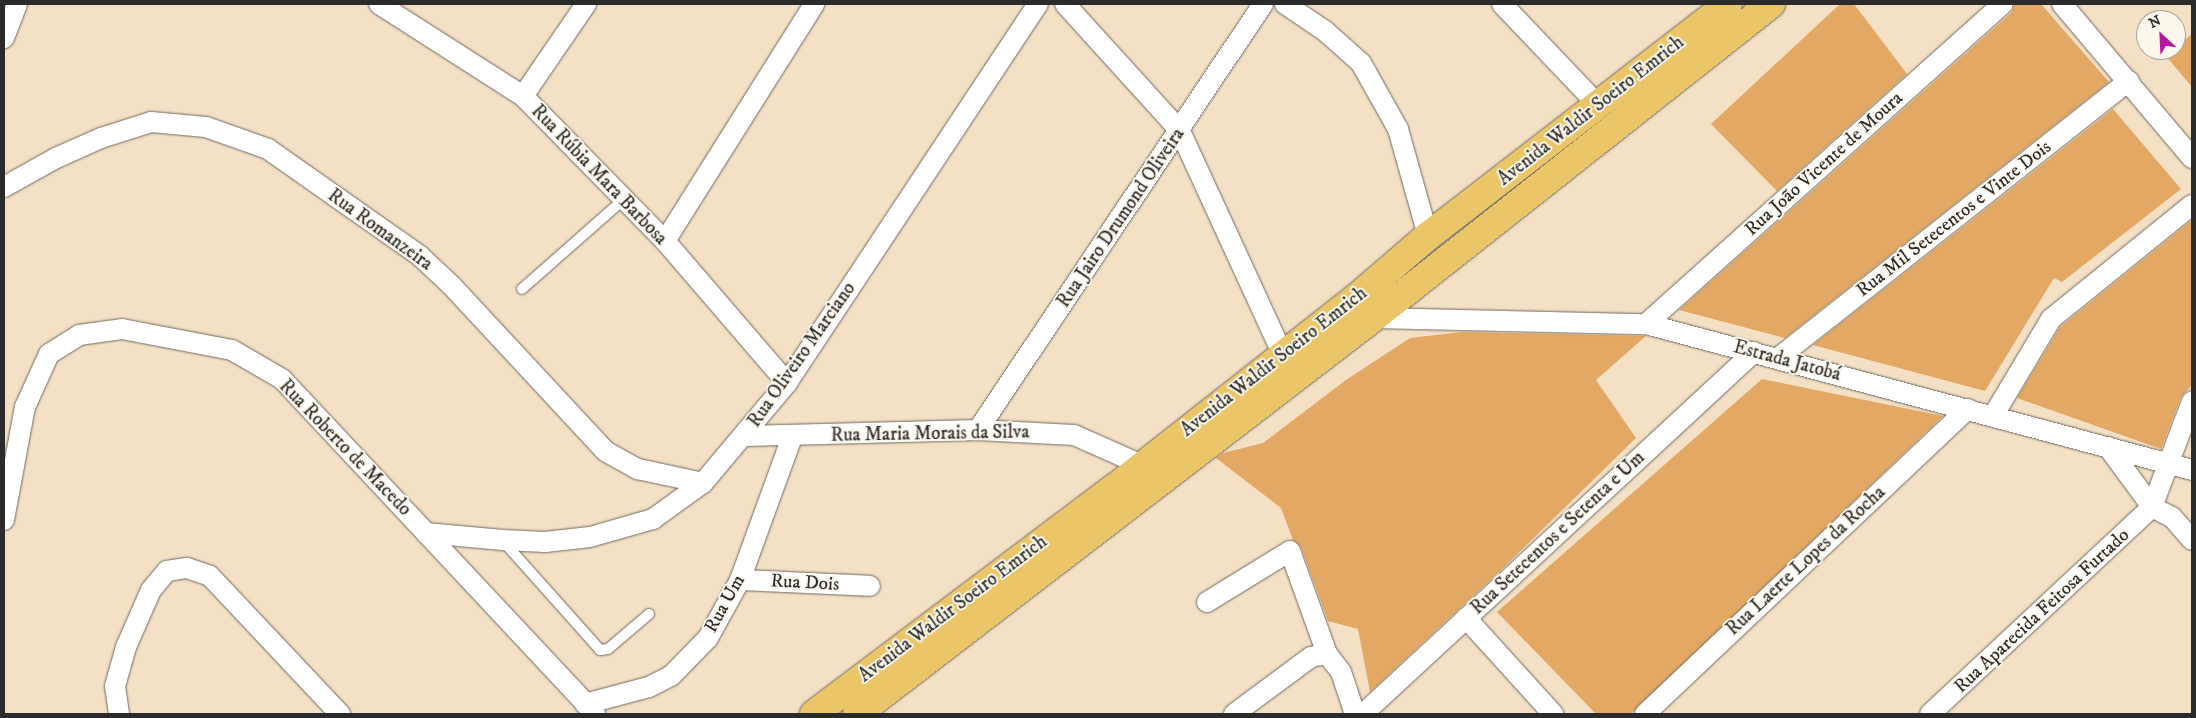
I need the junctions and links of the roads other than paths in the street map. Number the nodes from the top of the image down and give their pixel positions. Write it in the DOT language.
graph roads {
  1 [pos="17,4"];
  2 [pos="379,4"];
  3 [pos="586,4"];
  4 [pos="814,4"];
  5 [pos="1038,4"];
  6 [pos="1065,4"];
  7 [pos="1262,4"];
  8 [pos="1286,4"];
  9 [pos="1502,4"];
  10 [pos="1728,4"];
  11 [pos="1771,4"];
  12 [pos="2002,4"];
  13 [pos="2062,4"];
  14 [pos="4,38"];
  15 [pos="2130,81"];
  16 [pos="523,96"];
  17 [pos="1600,106"];
  18 [pos="1180,131"];
  19 [pos="2192,158"];
  20 [pos="4,187"];
  21 [pos="624,199"];
  22 [pos="2192,205"];
  23 [pos="1428,236"];
  24 [pos="665,241"];
  25 [pos="522,289"];
  26 [pos="1373,318"];
  27 [pos="1646,324"];
  28 [pos="1754,352"];
  29 [pos="1283,355"];
  30 [pos="1778,358"];
  31 [pos="787,383"];
  32 [pos="2192,401"];
  33 [pos="1968,409"];
  34 [pos="1993,416"];
  35 [pos="978,430"];
  36 [pos="746,436"];
  37 [pos="792,437"];
  38 [pos="2108,448"];
  39 [pos="2170,465"];
  40 [pos="2192,470"];
  41 [pos="1154,471"];
  42 [pos="703,483"];
  43 [pos="2152,507"];
  44 [pos="4,520"];
  45 [pos="426,533"];
  46 [pos="503,540"];
  47 [pos="2192,540"];
  48 [pos="740,580"];
  49 [pos="870,586"];
  50 [pos="1206,602"];
  51 [pos="649,614"];
  52 [pos="1466,618"];
  53 [pos="1327,654"];
  54 [pos="590,709"];
  55 [pos="119,714"];
  56 [pos="340,714"];
  57 [pos="814,714"];
  58 [pos="857,714"];
  59 [pos="1234,714"];
  60 [pos="1355,714"];
  61 [pos="1363,714"];
  62 [pos="1554,714"];
  63 [pos="1645,714"];
  64 [pos="1930,714"];
  1 -- 14 [label="street"];
  2 -- 16 [label="street, Rua Rúbia Mara Barbosa"];
  3 -- 16 [label="street"];
  4 -- 24 [label="street"];
  5 -- 31 [label="street, Rua Oliveiro Marciano"];
  6 -- 18 [label="street"];
  7 -- 18 [label="street, Rua Jairo Drumond Oliveira"];
  8 -- 23 [label="street"];
  9 -- 17 [label="street"];
  10 -- 17 [label="main road, Avenida Waldir Soeiro Emrich"];
  11 -- 26 [label="main road, Avenida Waldir Soeiro Emrich"];
  12 -- 27 [label="street, Rua João Vicente de Moura"];
  13 -- 15 [label="street"];
  15 -- 19 [label="street"];
  15 -- 30 [label="street, Rua Mil Setecentos e Vinte Dois"];
  16 -- 21 [label="street, Rua Rúbia Mara Barbosa"];
  17 -- 23 [label="main road, Avenida Waldir Soeiro Emrich"];
  18 -- 29 [label="street"];
  18 -- 35 [label="street, Rua Jairo Drumond Oliveira"];
  20 -- 42 [label="street, Rua Romanzeira"];
  21 -- 24 [label="street, Rua Rúbia Mara Barbosa"];
  21 -- 25 [label="lane"];
  22 -- 34 [label="street"];
  23 -- 29 [label="main road, Avenida Waldir Soeiro Emrich"];
  24 -- 31 [label="street, Rua Rúbia Mara Barbosa"];
  26 -- 27 [label="street, Estrada Jatobá"];
  26 -- 41 [label="main road, Avenida Waldir Soeiro Emrich"];
  27 -- 28 [label="street, Estrada Jatobá"];
  28 -- 30 [label="street, Estrada Jatobá"];
  28 -- 52 [label="street, Rua Setecentos e Setenta e Um"];
  29 -- 41 [label="main road, Avenida Waldir Soeiro Emrich"];
  30 -- 33 [label="street, Estrada Jatobá"];
  31 -- 36 [label="street, Rua Oliveiro Marciano"];
  32 -- 39 [label="street, Rua Aparecida Feitosa Furtado"];
  33 -- 34 [label="street, Estrada Jatobá"];
  33 -- 63 [label="street, Rua Laerte Lopes da Rocha"];
  34 -- 38 [label="street, Estrada Jatobá"];
  35 -- 37 [label="street, Rua Maria Morais da Silva"];
  35 -- 41 [label="street, Rua Maria Morais da Silva"];
  36 -- 37 [label="street, Rua Maria Morais da Silva"];
  36 -- 42 [label="street, Rua Oliveiro Marciano"];
  37 -- 48 [label="street, Rua Um"];
  38 -- 39 [label="street, Estrada Jatobá"];
  38 -- 43 [label="street"];
  39 -- 40 [label="street, Estrada Jatobá"];
  39 -- 43 [label="street, Rua Aparecida Feitosa Furtado"];
  41 -- 57 [label="main road, Avenida Waldir Soeiro Emrich"];
  41 -- 58 [label="main road, Avenida Waldir Soeiro Emrich"];
  42 -- 46 [label="street, Rua Oliveiro Marciano"];
  43 -- 47 [label="street"];
  43 -- 64 [label="street, Rua Aparecida Feitosa Furtado"];
  44 -- 45 [label="street, Rua Roberto de Macedo"];
  45 -- 46 [label="street, Rua Oliveiro Marciano"];
  45 -- 54 [label="street, Rua Roberto de Macedo"];
  46 -- 51 [label="lane"];
  48 -- 49 [label="street, Rua Dois"];
  48 -- 54 [label="street, Rua Um"];
  50 -- 53 [label="street"];
  52 -- 61 [label="street, Rua Setecentos e Setenta e Um"];
  52 -- 62 [label="street"];
  53 -- 59 [label="street"];
  53 -- 60 [label="street"];
  55 -- 56 [label="street"];
}
